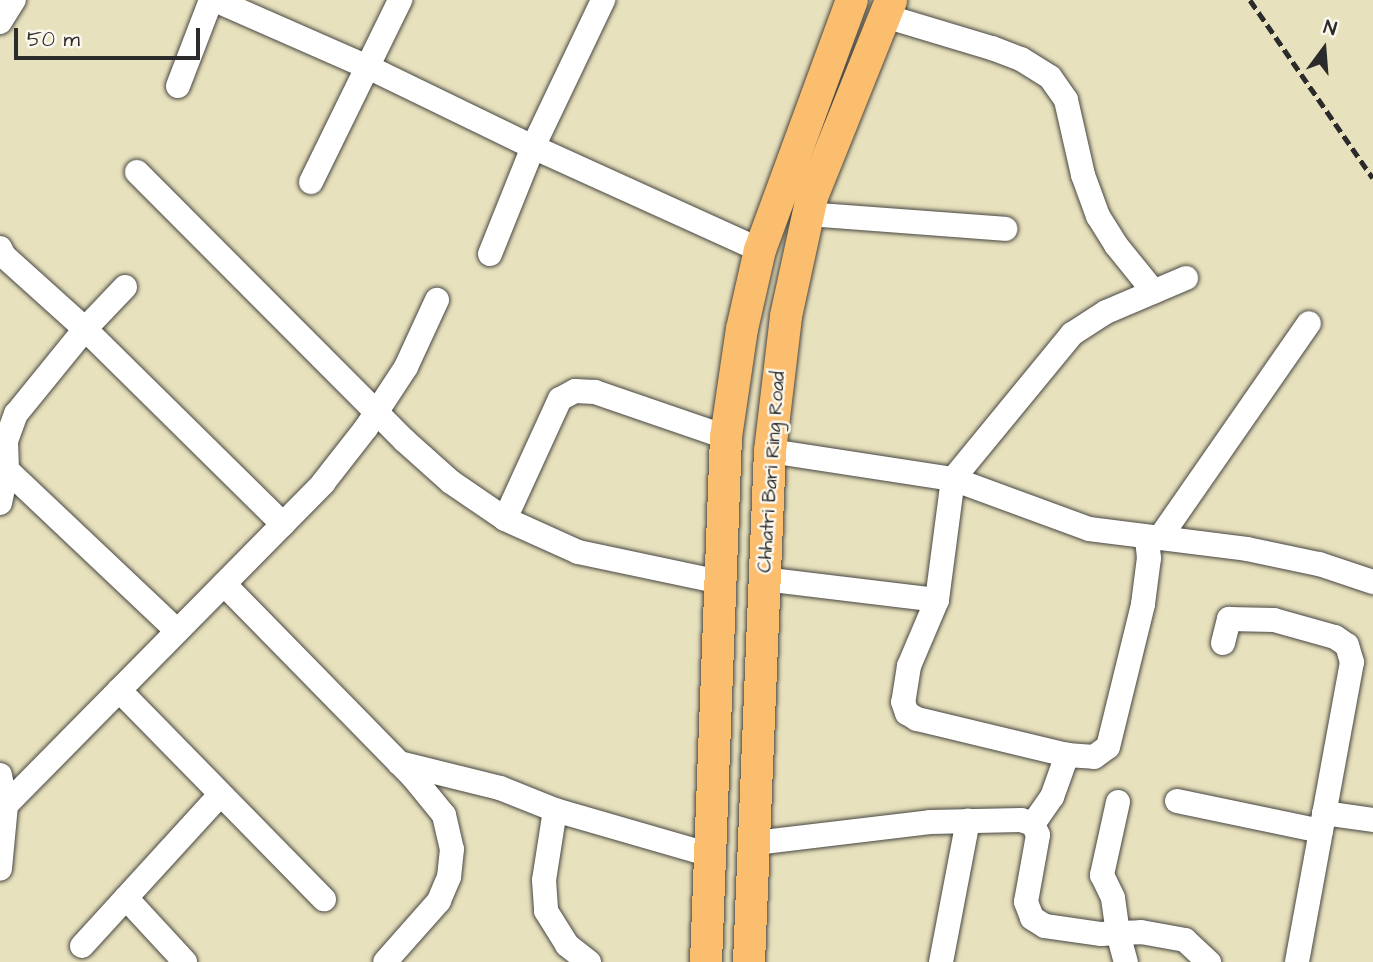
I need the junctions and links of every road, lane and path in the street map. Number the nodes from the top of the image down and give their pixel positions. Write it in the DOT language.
graph roads {
  1 [pos="13,0"];
  2 [pos="213,0"];
  3 [pos="400,0"];
  4 [pos="603,0"];
  5 [pos="852,0"];
  6 [pos="888,8"];
  7 [pos="0,22"];
  8 [pos="370,68"];
  9 [pos="178,86"];
  10 [pos="533,147"];
  11 [pos="137,172"];
  12 [pos="311,182"];
  13 [pos="807,215"];
  14 [pos="1005,229"];
  15 [pos="0,248"];
  16 [pos="760,250"];
  17 [pos="490,254"];
  18 [pos="1186,278"];
  19 [pos="125,288"];
  20 [pos="1154,292"];
  21 [pos="437,300"];
  22 [pos="1309,323"];
  23 [pos="85,329"];
  24 [pos="376,410"];
  25 [pos="726,437"];
  26 [pos="770,451"];
  27 [pos="3,471"];
  28 [pos="953,479"];
  29 [pos="0,503"];
  30 [pos="505,519"];
  31 [pos="283,524"];
  32 [pos="1154,537"];
  33 [pos="765,579"];
  34 [pos="720,582"];
  35 [pos="1373,582"];
  36 [pos="224,584"];
  37 [pos="937,600"];
  38 [pos="177,632"];
  39 [pos="1223,642"];
  40 [pos="119,690"];
  41 [pos="1068,755"];
  42 [pos="399,763"];
  43 [pos="0,775"];
  44 [pos="220,795"];
  45 [pos="1177,801"];
  46 [pos="1118,802"];
  47 [pos="6,805"];
  48 [pos="555,810"];
  49 [pos="1373,820"];
  50 [pos="968,821"];
  51 [pos="1322,822"];
  52 [pos="1033,824"];
  53 [pos="755,843"];
  54 [pos="710,855"];
  55 [pos="0,869"];
  56 [pos="126,898"];
  57 [pos="324,899"];
  58 [pos="1118,933"];
  59 [pos="82,946"];
  60 [pos="186,962"];
  61 [pos="385,962"];
  62 [pos="589,962"];
  63 [pos="706,962"];
  64 [pos="749,962"];
  65 [pos="941,962"];
  66 [pos="1126,962"];
  67 [pos="1209,962"];
  68 [pos="1297,962"];
  1 -- 7 [label="street"];
  2 -- 8 [label="street"];
  2 -- 9 [label="street"];
  3 -- 8 [label="street"];
  4 -- 10 [label="street"];
  5 -- 16 [label="main road"];
  6 -- 13 [label="main road, Chhatri Bari Ring Road"];
  6 -- 20 [label="street"];
  8 -- 10 [label="street"];
  8 -- 12 [label="street"];
  10 -- 16 [label="street"];
  10 -- 17 [label="street"];
  11 -- 24 [label="street"];
  13 -- 14 [label="street"];
  13 -- 26 [label="main road, Chhatri Bari Ring Road"];
  15 -- 23 [label="street"];
  16 -- 25 [label="main road"];
  18 -- 20 [label="street"];
  19 -- 23 [label="street"];
  20 -- 28 [label="street"];
  21 -- 24 [label="street"];
  22 -- 32 [label="street"];
  23 -- 27 [label="street"];
  23 -- 31 [label="street"];
  24 -- 30 [label="street"];
  24 -- 31 [label="street"];
  25 -- 30 [label="street"];
  25 -- 34 [label="main road"];
  26 -- 28 [label="street"];
  26 -- 33 [label="main road, Chhatri Bari Ring Road"];
  27 -- 29 [label="street"];
  27 -- 38 [label="street"];
  28 -- 32 [label="street"];
  28 -- 37 [label="street"];
  30 -- 34 [label="street"];
  31 -- 36 [label="street"];
  32 -- 35 [label="street"];
  32 -- 41 [label="street"];
  33 -- 37 [label="street"];
  33 -- 53 [label="main road, Chhatri Bari Ring Road"];
  34 -- 54 [label="main road"];
  36 -- 38 [label="street"];
  36 -- 42 [label="street"];
  37 -- 41 [label="street"];
  38 -- 40 [label="street"];
  39 -- 51 [label="street"];
  40 -- 44 [label="street"];
  40 -- 47 [label="street"];
  41 -- 52 [label="street"];
  42 -- 48 [label="street"];
  42 -- 61 [label="street"];
  43 -- 47 [label="street"];
  44 -- 56 [label="street"];
  44 -- 57 [label="street"];
  45 -- 51 [label="street"];
  46 -- 58 [label="street"];
  47 -- 55 [label="street"];
  48 -- 54 [label="street"];
  48 -- 62 [label="street"];
  49 -- 51 [label="street"];
  50 -- 52 [label="street"];
  50 -- 53 [label="street"];
  50 -- 65 [label="street"];
  51 -- 68 [label="street"];
  52 -- 58 [label="street"];
  53 -- 64 [label="main road, Chhatri Bari Ring Road"];
  54 -- 63 [label="main road"];
  56 -- 59 [label="street"];
  56 -- 60 [label="street"];
  58 -- 66 [label="street"];
  58 -- 67 [label="street"];
}
